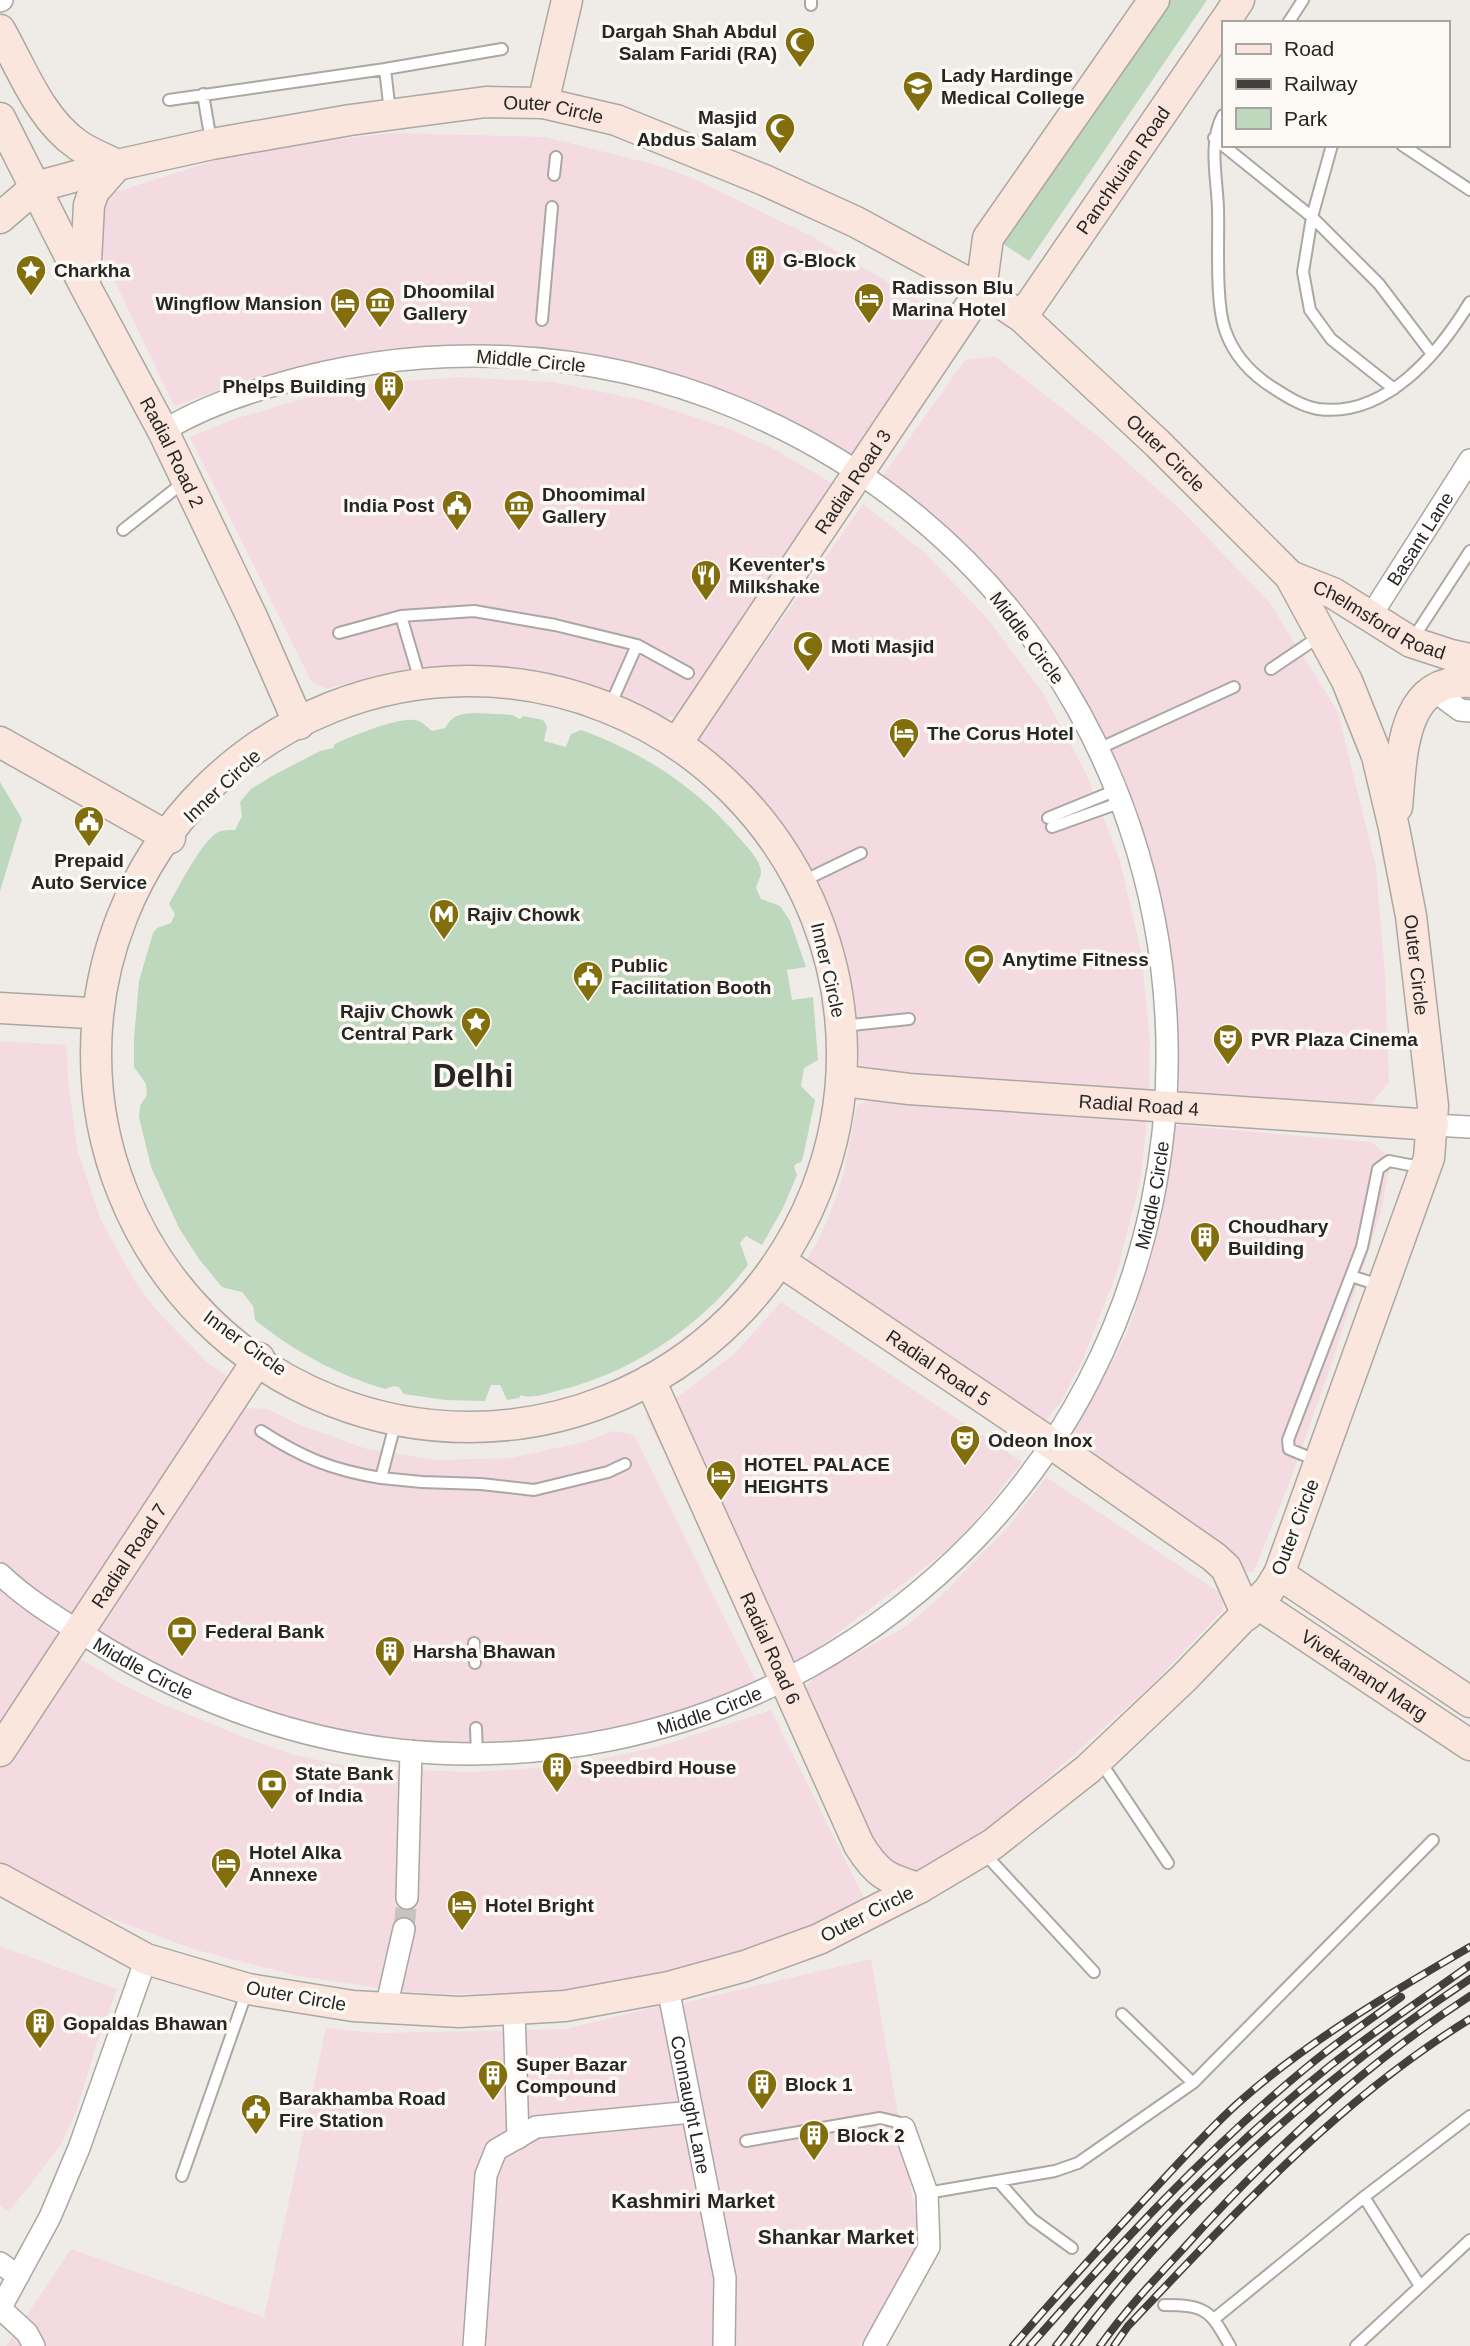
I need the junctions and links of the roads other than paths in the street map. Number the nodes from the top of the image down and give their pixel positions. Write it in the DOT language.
graph roads {
  1 [pos="567,0"];
  2 [pos="1154,0"];
  3 [pos="1239,0"];
  4 [pos="1304,0"];
  5 [pos="1225,21"];
  6 [pos="1289,21"];
  7 [pos="1222,26"];
  8 [pos="0,30"];
  9 [pos="502,49"];
  10 [pos="385,69"];
  11 [pos="203,94"];
  12 [pos="169,100"];
  13 [pos="543,103"];
  14 [pos="390,115"];
  15 [pos="0,118"];
  16 [pos="1222,118"];
  17 [pos="1214,138"];
  18 [pos="212,144"];
  19 [pos="1222,144"];
  20 [pos="1225,147"];
  21 [pos="1331,147"];
  22 [pos="1405,147"];
  23 [pos="556,157"];
  24 [pos="117,165"];
  25 [pos="554,175"];
  26 [pos="36,187"];
  27 [pos="1470,190"];
  28 [pos="552,207"];
  29 [pos="1312,217"];
  30 [pos="0,218"];
  31 [pos="85,286"];
  32 [pos="981,290"];
  33 [pos="1470,302"];
  34 [pos="1022,317"];
  35 [pos="542,320"];
  36 [pos="1432,354"];
  37 [pos="1394,389"];
  38 [pos="163,431"];
  39 [pos="1470,460"];
  40 [pos="858,474"];
  41 [pos="187,480"];
  42 [pos="122,530"];
  43 [pos="1470,551"];
  44 [pos="1290,576"];
  45 [pos="401,616"];
  46 [pos="1370,617"];
  47 [pos="338,633"];
  48 [pos="1322,634"];
  49 [pos="1411,642"];
  50 [pos="637,645"];
  51 [pos="1271,669"];
  52 [pos="688,673"];
  53 [pos="1455,674"];
  54 [pos="421,684"];
  55 [pos="1234,687"];
  56 [pos="609,708"];
  57 [pos="1470,711"];
  58 [pos="299,724"];
  59 [pos="0,742"];
  60 [pos="677,743"];
  61 [pos="1098,749"];
  62 [pos="1119,796"];
  63 [pos="1050,822"];
  64 [pos="1394,828"];
  65 [pos="170,838"];
  66 [pos="861,853"];
  67 [pos="801,882"];
  68 [pos="0,1008"];
  69 [pos="89,1013"];
  70 [pos="909,1019"];
  71 [pos="842,1026"];
  72 [pos="844,1082"];
  73 [pos="1166,1107"];
  74 [pos="1433,1125"];
  75 [pos="1470,1127"];
  76 [pos="1425,1169"];
  77 [pos="780,1261"];
  78 [pos="1351,1276"];
  79 [pos="1383,1287"];
  80 [pos="259,1358"];
  81 [pos="650,1380"];
  82 [pos="397,1417"];
  83 [pos="261,1431"];
  84 [pos="1052,1444"];
  85 [pos="1321,1462"];
  86 [pos="625,1464"];
  87 [pos="381,1478"];
  88 [pos="0,1574"];
  89 [pos="1279,1574"];
  90 [pos="1252,1610"];
  91 [pos="79,1632"];
  92 [pos="474,1643"];
  93 [pos="475,1663"];
  94 [pos="785,1680"];
  95 [pos="1470,1702"];
  96 [pos="476,1728"];
  97 [pos="1470,1745"];
  98 [pos="0,1751"];
  99 [pos="411,1751"];
  100 [pos="477,1754"];
  101 [pos="1099,1758"];
  102 [pos="1433,1840"];
  103 [pos="982,1850"];
  104 [pos="1168,1863"];
  105 [pos="0,1879"];
  106 [pos="919,1888"];
  107 [pos="407,1898"];
  108 [pos="404,1929"];
  109 [pos="146,1959"];
  110 [pos="1094,1972"];
  111 [pos="668,1988"];
  112 [pos="248,1989"];
  113 [pos="386,2008"];
  114 [pos="514,2009"];
  115 [pos="1122,2014"];
  116 [pos="1193,2083"];
  117 [pos="692,2112"];
  118 [pos="1470,2116"];
  119 [pos="904,2129"];
  120 [pos="517,2138"];
  121 [pos="747,2141"];
  122 [pos="182,2176"];
  123 [pos="999,2182"];
  124 [pos="928,2193"];
  125 [pos="1364,2197"];
  126 [pos="1470,2240"];
  127 [pos="1072,2248"];
  128 [pos="0,2263"];
  129 [pos="18,2276"];
  130 [pos="1420,2286"];
  131 [pos="1164,2305"];
  132 [pos="0,2309"];
  133 [pos="1214,2319"];
  134 [pos="34,2346"];
  135 [pos="474,2346"];
  136 [pos="724,2346"];
  137 [pos="874,2346"];
  138 [pos="1230,2346"];
  139 [pos="1356,2346"];
  1 -- 13 [label="street"];
  2 -- 32 [label="street"];
  3 -- 5 [label="street, Panchkuian Road"];
  4 -- 6 [label="lane"];
  7 -- 34 [label="street, Panchkuian Road"];
  8 -- 24 [label="street"];
  9 -- 10 [label="lane"];
  10 -- 11 [label="lane"];
  10 -- 14 [label="lane"];
  11 -- 12 [label="lane"];
  11 -- 18 [label="lane"];
  13 -- 14 [label="street, Outer Circle"];
  13 -- 32 [label="street, Outer Circle"];
  14 -- 18 [label="street, Outer Circle"];
  15 -- 26 [label="street, Radial Road 2"];
  16 -- 17 [label="lane"];
  17 -- 19 [label="lane"];
  17 -- 37 [label="lane"];
  18 -- 24 [label="street, Outer Circle"];
  20 -- 29 [label="lane"];
  21 -- 29 [label="lane"];
  22 -- 27 [label="lane"];
  23 -- 25 [label="lane"];
  24 -- 26 [label="street, Outer Circle"];
  24 -- 31 [label="street"];
  26 -- 30 [label="street, Outer Circle"];
  26 -- 31 [label="street, Radial Road 2"];
  28 -- 35 [label="lane"];
  29 -- 36 [label="lane"];
  29 -- 37 [label="lane"];
  31 -- 38 [label="street, Radial Road 2"];
  32 -- 34 [label="street, Outer Circle"];
  32 -- 40 [label="street, Radial Road 3"];
  33 -- 36 [label="lane"];
  34 -- 44 [label="street, Outer Circle"];
  36 -- 37 [label="lane"];
  38 -- 40 [label="street, Middle Circle"];
  38 -- 41 [label="street, Radial Road 2"];
  39 -- 46 [label="street, Basant Lane"];
  40 -- 60 [label="street, Radial Road 3"];
  40 -- 61 [label="street, Middle Circle"];
  41 -- 42 [label="lane"];
  41 -- 58 [label="street, Radial Road 2"];
  43 -- 49 [label="lane"];
  44 -- 46 [label="street, Chelmsford Road"];
  44 -- 48 [label="street, Outer Circle"];
  45 -- 47 [label="lane"];
  45 -- 50 [label="lane"];
  45 -- 54 [label="lane"];
  46 -- 49 [label="street, Chelmsford Road"];
  48 -- 51 [label="lane"];
  48 -- 64 [label="street, Outer Circle"];
  49 -- 53 [label="street, Chelmsford Road"];
  50 -- 52 [label="lane"];
  50 -- 56 [label="lane"];
  53 -- 57 [label="street"];
  53 -- 64 [label="street"];
  54 -- 56 [label="street, Inner Circle"];
  54 -- 58 [label="street, Inner Circle"];
  55 -- 61 [label="lane"];
  56 -- 60 [label="street, Inner Circle"];
  58 -- 65 [label="street, Inner Circle"];
  59 -- 65 [label="street"];
  60 -- 67 [label="street, Inner Circle"];
  61 -- 62 [label="street, Middle Circle"];
  62 -- 63 [label="lane"];
  62 -- 73 [label="street, Middle Circle"];
  64 -- 74 [label="street, Outer Circle"];
  65 -- 69 [label="street, Inner Circle"];
  66 -- 67 [label="lane"];
  67 -- 71 [label="street, Inner Circle"];
  68 -- 69 [label="street"];
  69 -- 80 [label="street, Inner Circle"];
  70 -- 71 [label="lane"];
  71 -- 72 [label="street, Inner Circle"];
  72 -- 73 [label="street, Radial Road 4"];
  72 -- 77 [label="street, Inner Circle"];
  73 -- 74 [label="street, Radial Road 4"];
  73 -- 84 [label="street, Middle Circle"];
  74 -- 75 [label="street"];
  74 -- 76 [label="street, Outer Circle"];
  76 -- 78 [label="lane"];
  76 -- 79 [label="street, Outer Circle"];
  77 -- 81 [label="street, Inner Circle"];
  77 -- 84 [label="street, Radial Road 5"];
  78 -- 79 [label="lane"];
  78 -- 85 [label="lane"];
  79 -- 85 [label="street, Outer Circle"];
  80 -- 82 [label="street, Inner Circle"];
  80 -- 91 [label="street, Radial Road 7"];
  81 -- 82 [label="street, Inner Circle"];
  81 -- 94 [label="street, Radial Road 6"];
  82 -- 87 [label="lane"];
  83 -- 87 [label="lane"];
  84 -- 90 [label="street, Radial Road 5"];
  84 -- 94 [label="street, Middle Circle"];
  85 -- 89 [label="street, Outer Circle"];
  86 -- 87 [label="lane"];
  88 -- 91 [label="street, Middle Circle"];
  89 -- 90 [label="street, Outer Circle"];
  89 -- 95 [label="street, Vivekanand Marg"];
  90 -- 97 [label="street, Vivekanand Marg"];
  90 -- 101 [label="street, Outer Circle"];
  91 -- 98 [label="street, Radial Road 7"];
  91 -- 99 [label="street, Middle Circle"];
  92 -- 93 [label="lane"];
  94 -- 100 [label="street, Middle Circle"];
  94 -- 106 [label="street, Radial Road 6"];
  96 -- 100 [label="lane"];
  99 -- 100 [label="street, Middle Circle"];
  99 -- 107 [label="street"];
  101 -- 103 [label="street, Outer Circle"];
  101 -- 104 [label="lane"];
  102 -- 116 [label="lane"];
  103 -- 106 [label="street, Outer Circle"];
  103 -- 110 [label="lane"];
  105 -- 109 [label="street, Outer Circle"];
  106 -- 111 [label="street, Outer Circle"];
  108 -- 113 [label="street"];
  109 -- 112 [label="street, Outer Circle"];
  109 -- 129 [label="street"];
  111 -- 114 [label="street, Outer Circle"];
  111 -- 117 [label="street, Connaught Lane"];
  112 -- 113 [label="street, Outer Circle"];
  112 -- 122 [label="lane"];
  113 -- 114 [label="street, Outer Circle"];
  114 -- 120 [label="street"];
  115 -- 116 [label="lane"];
  116 -- 123 [label="lane"];
  117 -- 120 [label="street"];
  117 -- 136 [label="street, Connaught Lane"];
  118 -- 125 [label="lane"];
  119 -- 121 [label="lane"];
  119 -- 124 [label="street"];
  120 -- 135 [label="street"];
  123 -- 124 [label="lane"];
  123 -- 127 [label="lane"];
  124 -- 137 [label="street"];
  125 -- 130 [label="lane"];
  125 -- 133 [label="lane"];
  126 -- 130 [label="lane"];
  128 -- 129 [label="street"];
  129 -- 132 [label="street"];
  130 -- 139 [label="lane"];
  131 -- 133 [label="lane"];
  132 -- 134 [label="street"];
  133 -- 138 [label="lane"];
}
